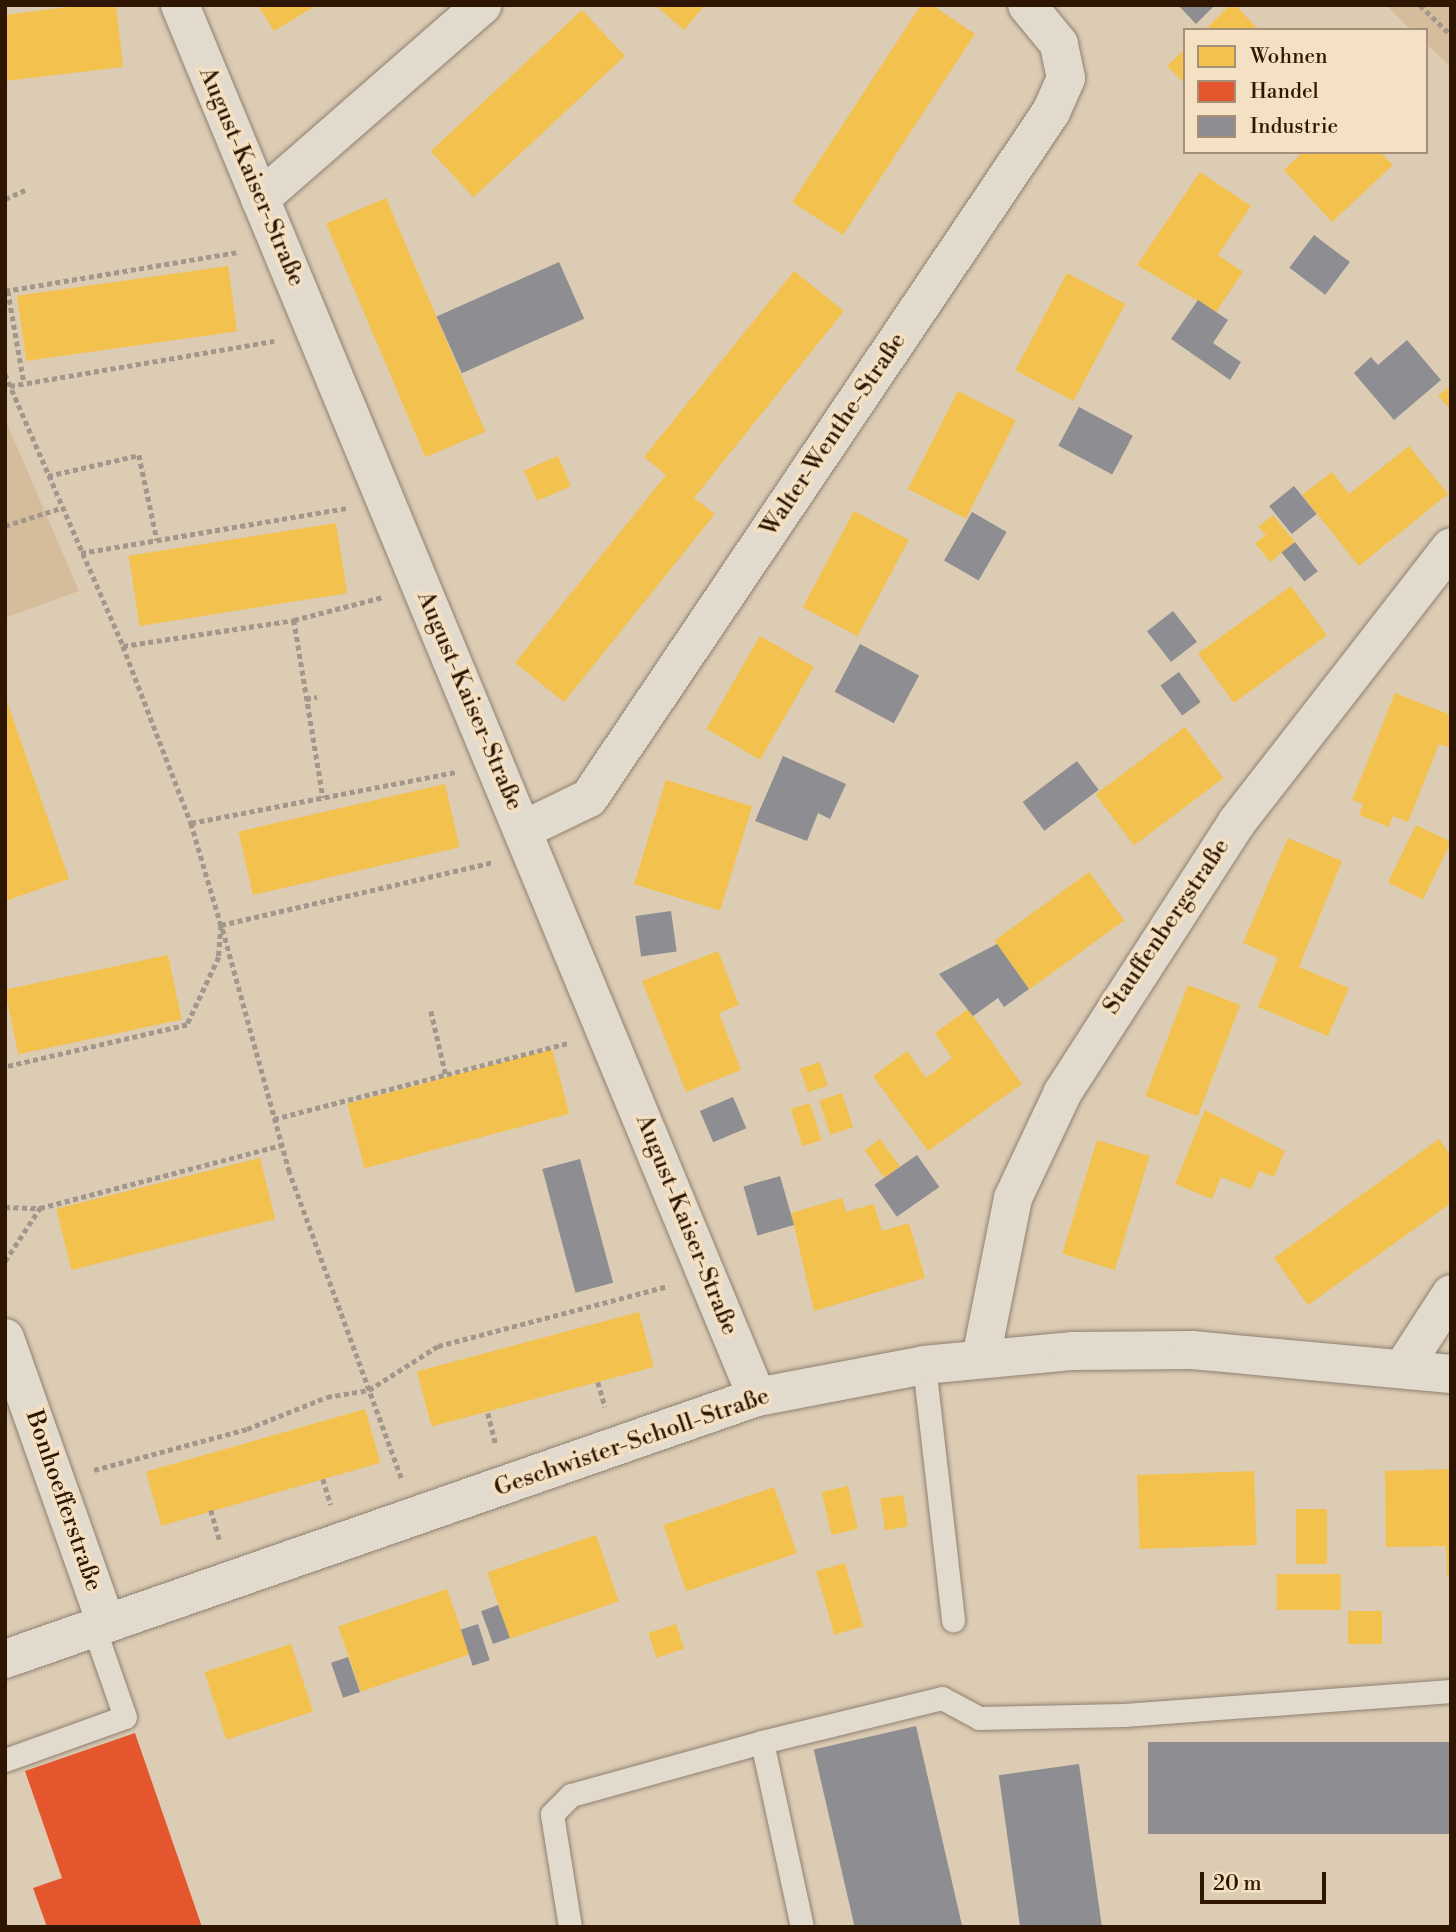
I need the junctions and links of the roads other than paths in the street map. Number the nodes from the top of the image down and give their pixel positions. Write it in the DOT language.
graph roads {
  1 [pos="180,5"];
  2 [pos="482,5"];
  3 [pos="1027,5"];
  4 [pos="260,199"];
  5 [pos="1451,547"];
  6 [pos="528,841"];
  7 [pos="1451,1294"];
  8 [pos="5,1338"];
  9 [pos="981,1358"];
  10 [pos="924,1365"];
  11 [pos="1403,1368"];
  12 [pos="1451,1374"];
  13 [pos="757,1397"];
  14 [pos="953,1620"];
  15 [pos="100,1626"];
  16 [pos="5,1659"];
  17 [pos="1451,1691"];
  18 [pos="762,1742"];
  19 [pos="5,1760"];
  20 [pos="570,1927"];
  21 [pos="802,1927"];
  1 -- 4 [label="street, August-Kaiser-Straße"];
  2 -- 4 [label="street"];
  3 -- 6 [label="street, Walter-Wenthe-Straße"];
  4 -- 6 [label="street, August-Kaiser-Straße"];
  5 -- 9 [label="street, Stauffenbergstraße"];
  6 -- 13 [label="street, August-Kaiser-Straße"];
  7 -- 11 [label="street"];
  8 -- 15 [label="street, Bonhoefferstraße"];
  9 -- 10 [label="street, Geschwister-Scholl-Straße"];
  9 -- 11 [label="street, Geschwister-Scholl-Straße"];
  10 -- 13 [label="street, Geschwister-Scholl-Straße"];
  10 -- 14 [label="lane"];
  11 -- 12 [label="street, Geschwister-Scholl-Straße"];
  13 -- 15 [label="street, Geschwister-Scholl-Straße"];
  15 -- 16 [label="street, Geschwister-Scholl-Straße"];
  15 -- 19 [label="lane"];
  17 -- 18 [label="lane"];
  18 -- 20 [label="lane"];
  18 -- 21 [label="lane"];
}
